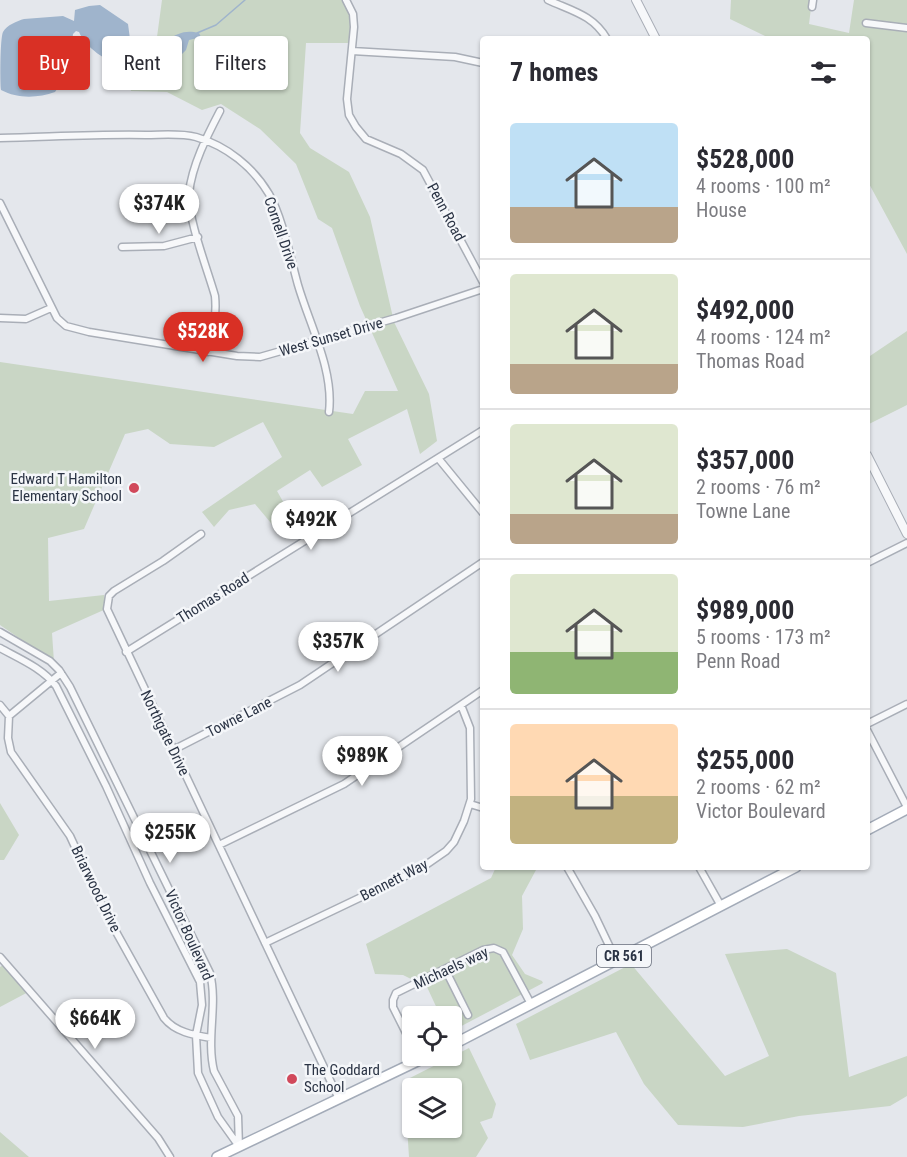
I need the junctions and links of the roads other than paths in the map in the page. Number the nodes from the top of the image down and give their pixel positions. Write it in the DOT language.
graph roads {
  1 [pos="346,0"];
  2 [pos="548,0"];
  3 [pos="636,0"];
  4 [pos="866,23"];
  5 [pos="907,28"];
  6 [pos="605,36"];
  7 [pos="654,36"];
  8 [pos="352,51"];
  9 [pos="480,62"];
  10 [pos="220,111"];
  11 [pos="0,138"];
  12 [pos="205,140"];
  13 [pos="0,203"];
  14 [pos="198,237"];
  15 [pos="122,247"];
  16 [pos="480,276"];
  17 [pos="480,290"];
  18 [pos="51,308"];
  19 [pos="0,318"];
  20 [pos="316,342"];
  21 [pos="208,352"];
  22 [pos="329,412"];
  23 [pos="480,432"];
  24 [pos="438,458"];
  25 [pos="870,461"];
  26 [pos="480,509"];
  27 [pos="201,534"];
  28 [pos="907,534"];
  29 [pos="907,543"];
  30 [pos="870,562"];
  31 [pos="480,564"];
  32 [pos="0,632"];
  33 [pos="21,644"];
  34 [pos="0,648"];
  35 [pos="126,652"];
  36 [pos="12,654"];
  37 [pos="61,673"];
  38 [pos="51,681"];
  39 [pos="480,692"];
  40 [pos="907,704"];
  41 [pos="0,705"];
  42 [pos="461,705"];
  43 [pos="9,716"];
  44 [pos="870,722"];
  45 [pos="870,736"];
  46 [pos="173,750"];
  47 [pos="470,804"];
  48 [pos="480,807"];
  49 [pos="907,808"];
  50 [pos="870,828"];
  51 [pos="219,845"];
  52 [pos="569,870"];
  53 [pos="701,870"];
  54 [pos="790,870"];
  55 [pos="721,906"];
  56 [pos="265,943"];
  57 [pos="0,957"];
  58 [pos="616,960"];
  59 [pos="445,969"];
  60 [pos="531,1004"];
  61 [pos="468,1015"];
  62 [pos="402,1025"];
  63 [pos="196,1035"];
  64 [pos="211,1038"];
  65 [pos="462,1040"];
  66 [pos="404,1066"];
  67 [pos="339,1099"];
  68 [pos="239,1147"];
  69 [pos="170,1157"];
  70 [pos="217,1157"];
  1 -- 8 [label="street, Penn Road"];
  2 -- 6 [label="street"];
  3 -- 7 [label="street"];
  4 -- 5 [label="street"];
  8 -- 9 [label="street"];
  8 -- 16 [label="street, Penn Road"];
  10 -- 12 [label="street"];
  11 -- 12 [label="street, Cornell Drive"];
  12 -- 14 [label="street"];
  12 -- 20 [label="street, Cornell Drive"];
  13 -- 18 [label="street, West Sunset Drive"];
  14 -- 15 [label="street"];
  14 -- 21 [label="street"];
  17 -- 20 [label="street, West Sunset Drive"];
  18 -- 19 [label="street"];
  18 -- 21 [label="street, West Sunset Drive"];
  20 -- 21 [label="street, West Sunset Drive"];
  20 -- 22 [label="street, Cornell Drive"];
  23 -- 24 [label="street, Thomas Road"];
  24 -- 26 [label="street"];
  24 -- 35 [label="street, Thomas Road"];
  25 -- 28 [label="street"];
  27 -- 35 [label="street, Northgate Drive"];
  29 -- 30 [label="street"];
  31 -- 46 [label="street, Towne Lane"];
  32 -- 33 [label="street, Victor Boulevard"];
  33 -- 36 [label="street"];
  33 -- 37 [label="street, Victor Boulevard"];
  34 -- 36 [label="street, Victor Boulevard"];
  35 -- 46 [label="street, Northgate Drive"];
  36 -- 38 [label="street, Victor Boulevard"];
  37 -- 38 [label="street"];
  37 -- 64 [label="street, Victor Boulevard"];
  38 -- 43 [label="street"];
  38 -- 63 [label="street, Victor Boulevard"];
  39 -- 42 [label="street"];
  40 -- 44 [label="street"];
  41 -- 43 [label="street"];
  42 -- 47 [label="street, Bennett Way"];
  42 -- 51 [label="street"];
  43 -- 63 [label="street, Briarwood Drive"];
  45 -- 49 [label="street"];
  46 -- 51 [label="street, Northgate Drive"];
  47 -- 48 [label="street"];
  47 -- 56 [label="street, Bennett Way"];
  49 -- 50 [label="main road"];
  51 -- 56 [label="street, Northgate Drive"];
  52 -- 58 [label="street"];
  53 -- 55 [label="street"];
  54 -- 55 [label="main road, CR 561"];
  55 -- 58 [label="main road, CR 561"];
  56 -- 67 [label="street, Northgate Drive"];
  57 -- 69 [label="street"];
  58 -- 60 [label="main road, CR 561"];
  59 -- 60 [label="street, Michaels way"];
  59 -- 61 [label="street"];
  59 -- 62 [label="street, Michaels way"];
  60 -- 65 [label="main road, CR 561"];
  63 -- 64 [label="street, Briarwood Drive"];
  63 -- 68 [label="street, Victor Boulevard"];
  64 -- 68 [label="street, Victor Boulevard"];
  66 -- 67 [label="main road"];
  67 -- 68 [label="main road"];
  68 -- 70 [label="main road"];
}
